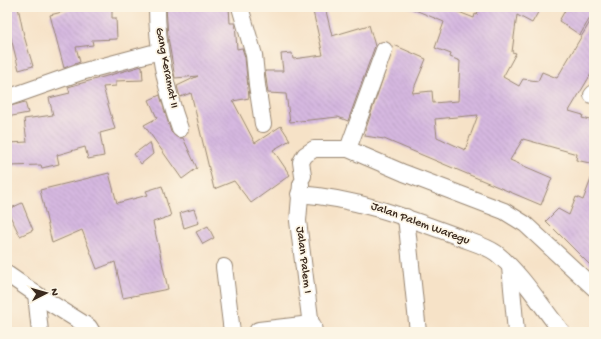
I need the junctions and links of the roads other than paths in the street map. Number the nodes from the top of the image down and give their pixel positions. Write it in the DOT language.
graph roads {
  1 [pos="157,7"];
  2 [pos="240,7"];
  3 [pos="384,50"];
  4 [pos="160,51"];
  5 [pos="7,98"];
  6 [pos="263,124"];
  7 [pos="180,128"];
  8 [pos="342,148"];
  9 [pos="301,184"];
  10 [pos="406,217"];
  11 [pos="224,267"];
  12 [pos="510,267"];
  13 [pos="7,274"];
  14 [pos="594,288"];
  15 [pos="36,294"];
  16 [pos="312,329"];
  17 [pos="40,332"];
  18 [pos="92,332"];
  19 [pos="232,332"];
  20 [pos="258,332"];
  21 [pos="418,332"];
  22 [pos="516,332"];
  23 [pos="562,332"];
  1 -- 4 [label="street, Gang Keramat II"];
  2 -- 6 [label="street"];
  3 -- 8 [label="street"];
  4 -- 5 [label="street"];
  4 -- 7 [label="street, Gang Keramat II"];
  8 -- 9 [label="street, Jalan Palem I"];
  8 -- 14 [label="street"];
  9 -- 10 [label="street, Jalan Palem Waregu"];
  9 -- 16 [label="street, Jalan Palem I"];
  10 -- 12 [label="street, Jalan Palem Waregu"];
  10 -- 21 [label="street"];
  11 -- 19 [label="street"];
  12 -- 22 [label="street"];
  12 -- 23 [label="street, Jalan Palem Waregu"];
  13 -- 15 [label="street"];
  15 -- 17 [label="street"];
  15 -- 18 [label="street"];
  16 -- 20 [label="street"];
}
